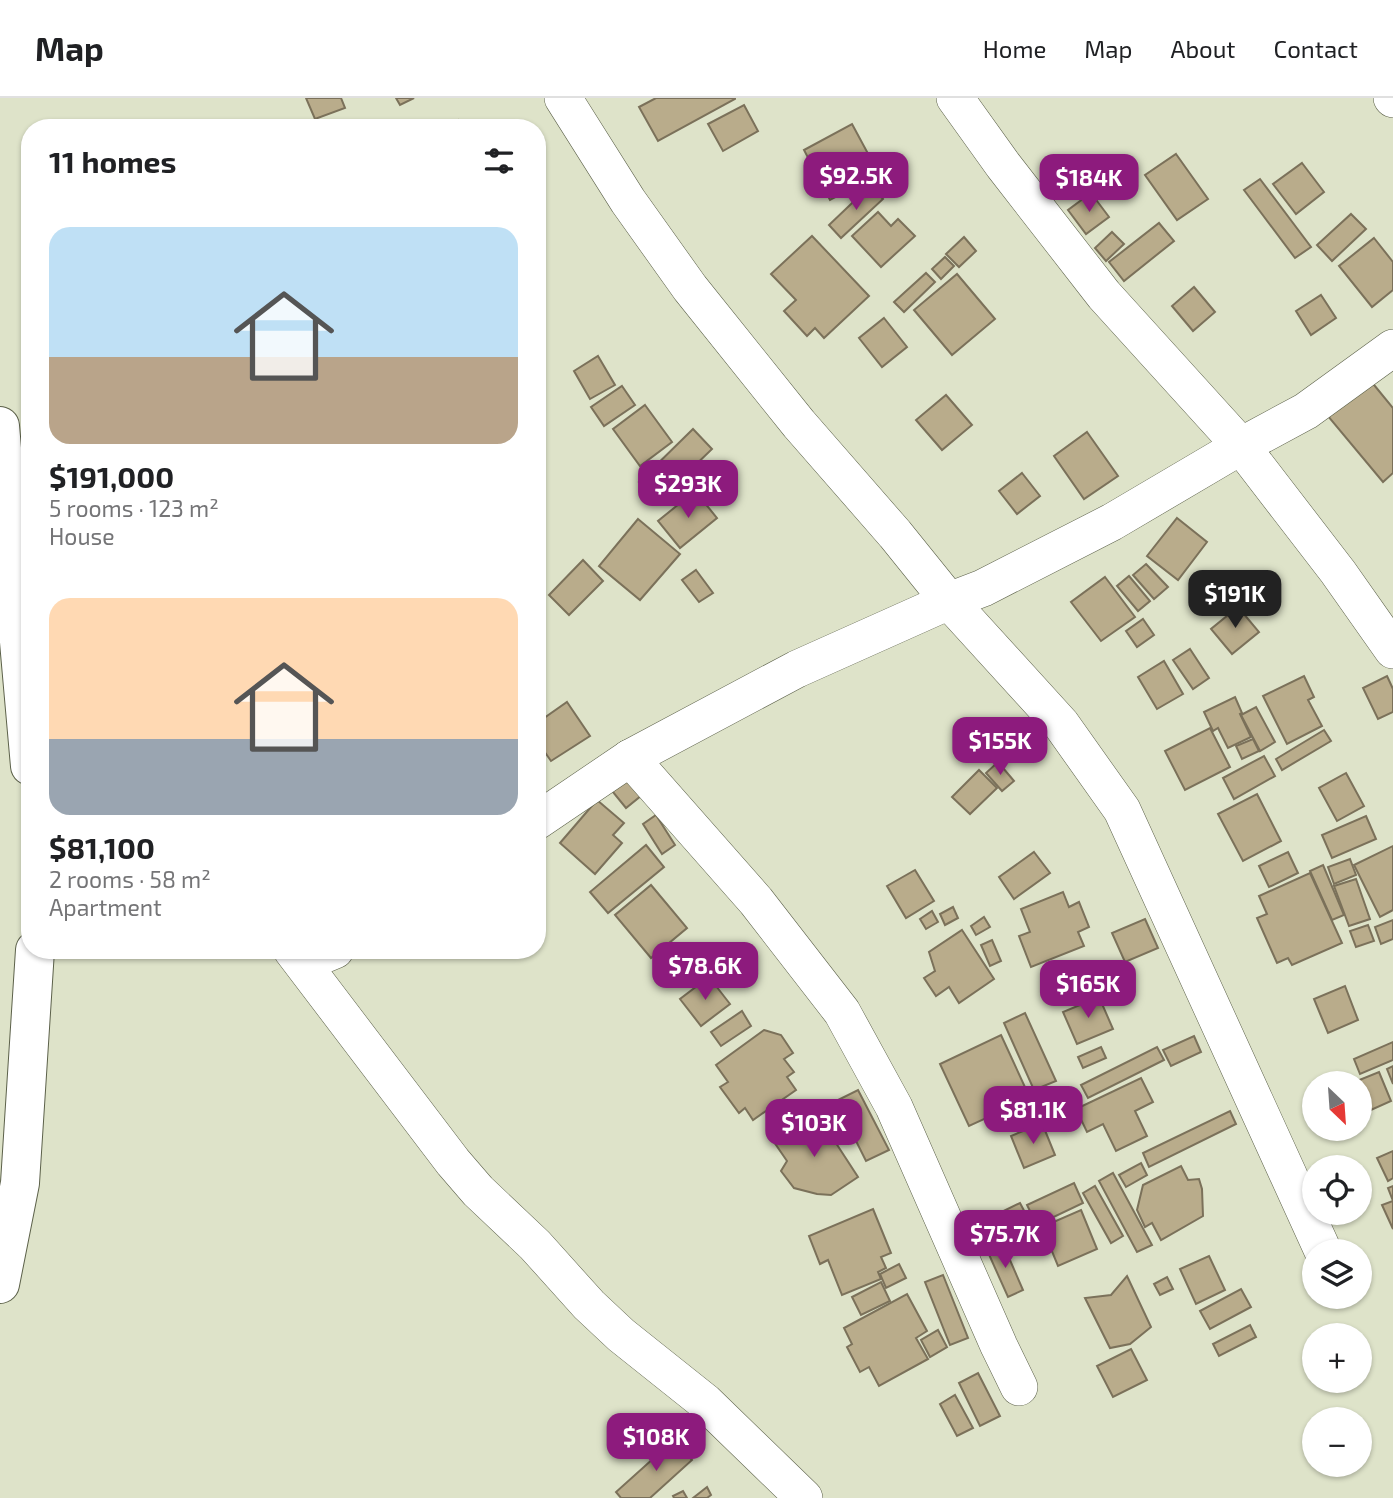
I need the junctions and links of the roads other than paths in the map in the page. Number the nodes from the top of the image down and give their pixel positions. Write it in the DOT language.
graph roads {
  1 [pos="563,98"];
  2 [pos="955,98"];
  3 [pos="1393,348"];
  4 [pos="0,426"];
  5 [pos="1241,446"];
  6 [pos="948,601"];
  7 [pos="1393,650"];
  8 [pos="21,664"];
  9 [pos="630,758"];
  10 [pos="546,815"];
  11 [pos="34,959"];
  12 [pos="299,959"];
  13 [pos="1318,1239"];
  14 [pos="0,1284"];
  15 [pos="1019,1387"];
  16 [pos="804,1498"];
  1 -- 6 [label="street"];
  2 -- 5 [label="street"];
  3 -- 5 [label="street"];
  4 -- 8 [label="highway"];
  5 -- 6 [label="street"];
  5 -- 7 [label="street"];
  6 -- 9 [label="street"];
  6 -- 13 [label="street"];
  9 -- 10 [label="street"];
  9 -- 15 [label="street"];
  11 -- 14 [label="highway"];
  12 -- 16 [label="street"];
}
